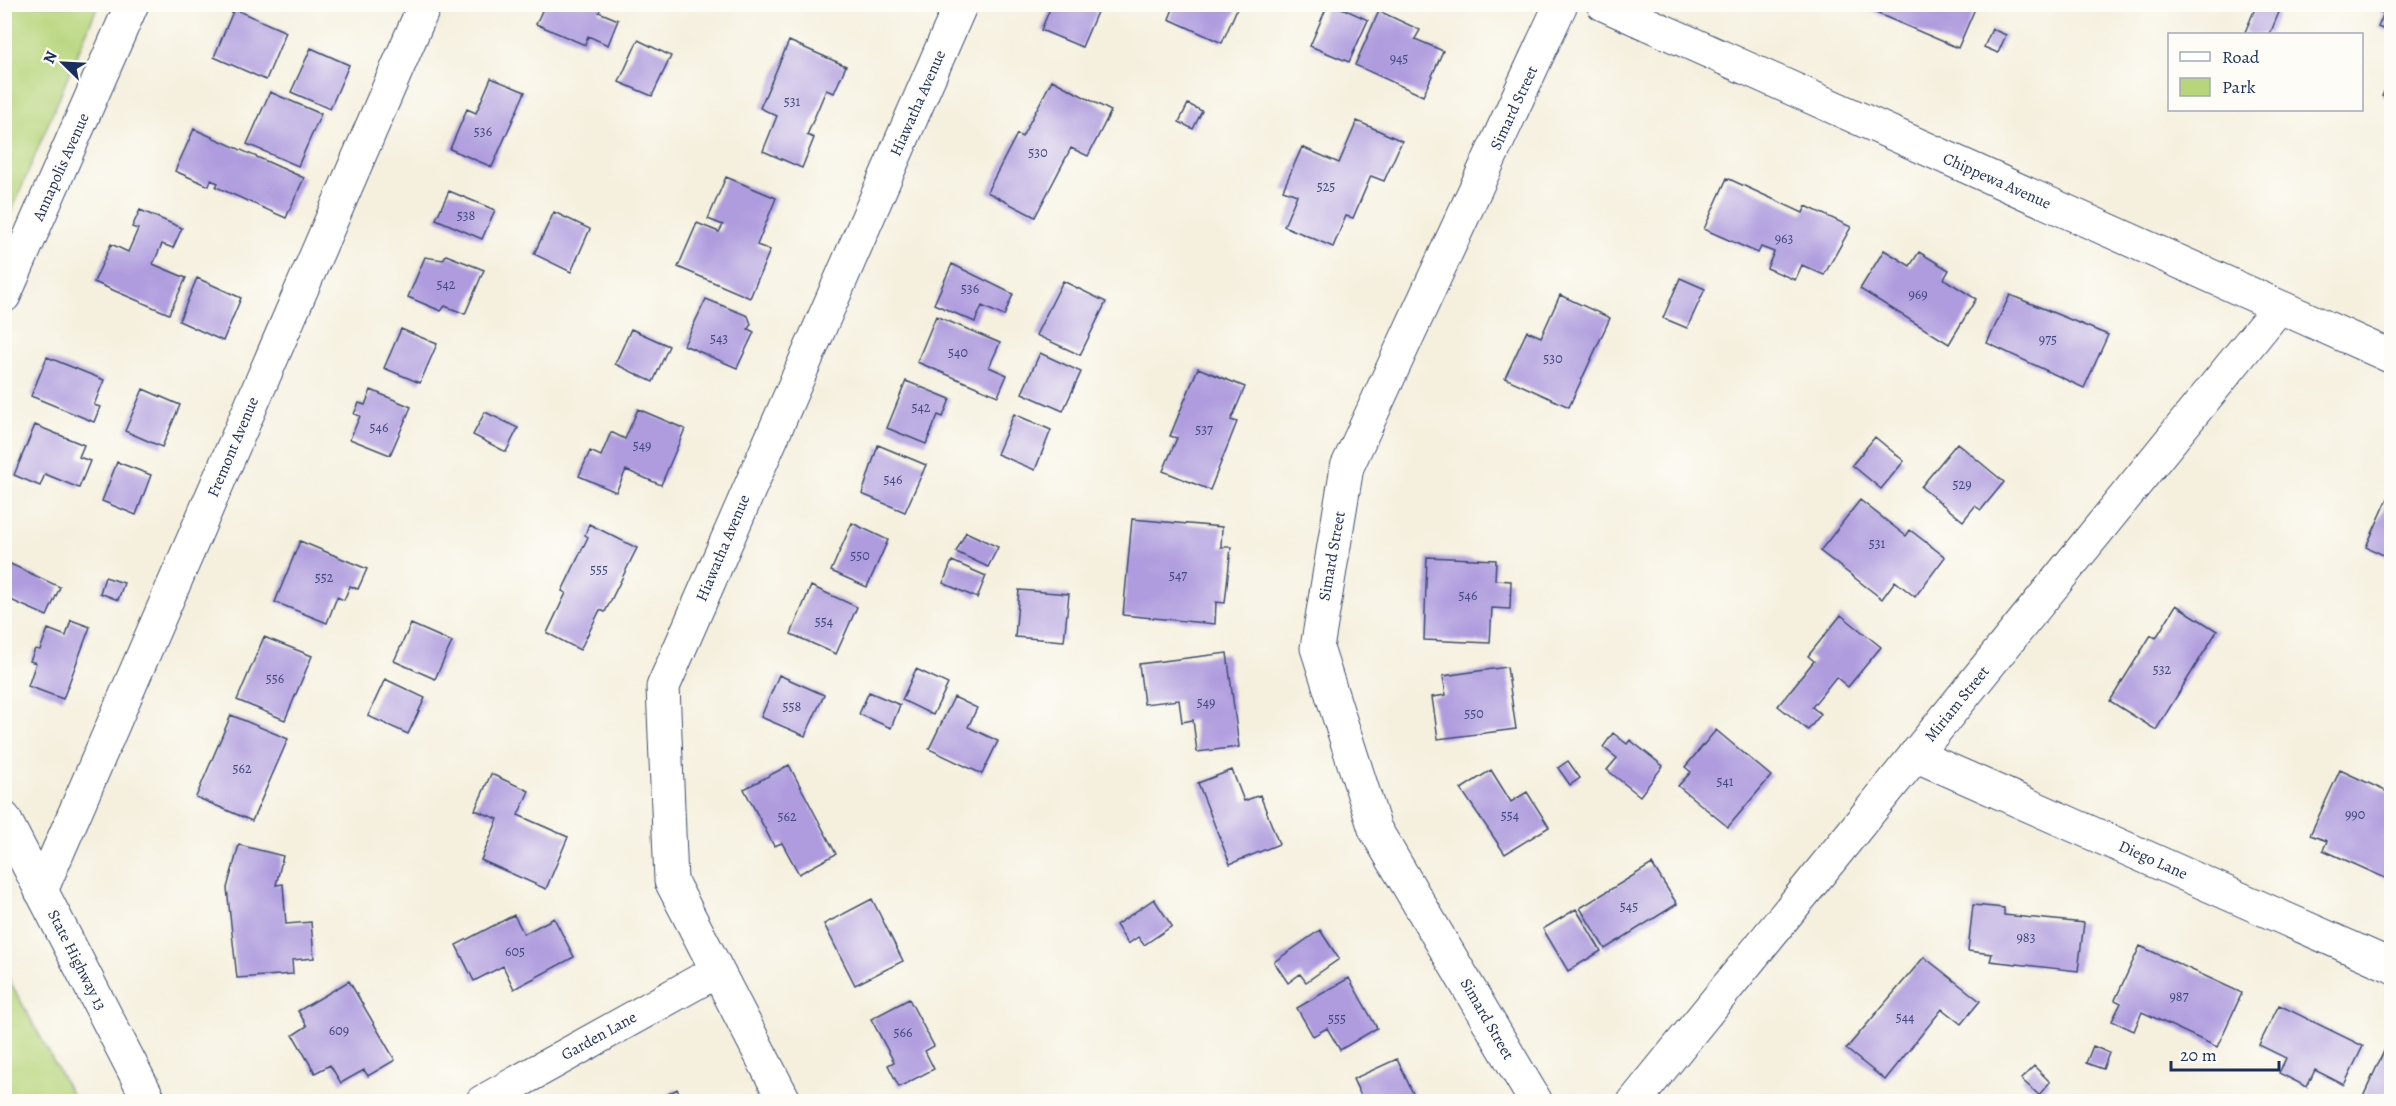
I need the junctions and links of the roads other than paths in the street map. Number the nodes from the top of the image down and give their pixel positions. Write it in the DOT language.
graph roads {
  1 [pos="132,4"];
  2 [pos="425,4"];
  3 [pos="961,4"];
  4 [pos="1561,4"];
  5 [pos="1602,4"];
  6 [pos="4,296"];
  7 [pos="2279,307"];
  8 [pos="2391,357"];
  9 [pos="1915,755"];
  10 [pos="4,818"];
  11 [pos="41,891"];
  12 [pos="2391,966"];
  13 [pos="717,971"];
  14 [pos="150,1101"];
  15 [pos="482,1101"];
  16 [pos="785,1101"];
  17 [pos="1536,1101"];
  18 [pos="1634,1101"];
  1 -- 6 [label="street, Annapolis Avenue"];
  2 -- 11 [label="street, Fremont Avenue"];
  3 -- 13 [label="street, Hiawatha Avenue"];
  4 -- 17 [label="street, Simard Street"];
  5 -- 7 [label="street, Chippewa Avenue"];
  7 -- 8 [label="street, Chippewa Avenue"];
  7 -- 9 [label="street, Miriam Street"];
  9 -- 12 [label="street, Diego Lane"];
  9 -- 18 [label="street, Miriam Street"];
  10 -- 11 [label="street, State Highway 13"];
  11 -- 14 [label="street, State Highway 13"];
  13 -- 15 [label="street, Garden Lane"];
  13 -- 16 [label="street, Hiawatha Avenue"];
}
